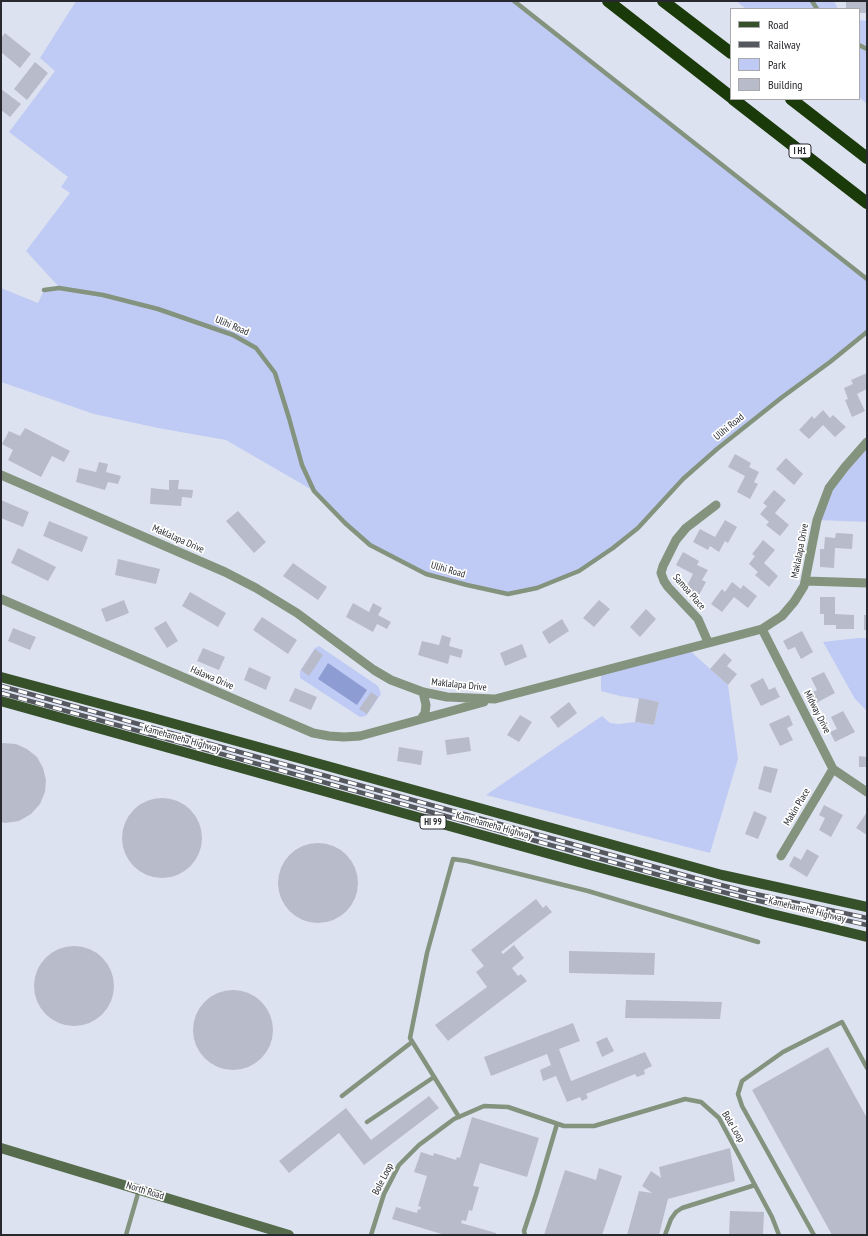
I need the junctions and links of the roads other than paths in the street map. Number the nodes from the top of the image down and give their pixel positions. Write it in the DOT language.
graph roads {
  1 [pos="514,1"];
  2 [pos="608,1"];
  3 [pos="663,1"];
  4 [pos="730,52"];
  5 [pos="730,96"];
  6 [pos="735,100"];
  7 [pos="792,100"];
  8 [pos="867,158"];
  9 [pos="867,203"];
  10 [pos="867,279"];
  11 [pos="44,290"];
  12 [pos="867,332"];
  13 [pos="867,442"];
  14 [pos="1,475"];
  15 [pos="716,505"];
  16 [pos="806,581"];
  17 [pos="867,583"];
  18 [pos="1,600"];
  19 [pos="762,629"];
  20 [pos="708,642"];
  21 [pos="1,677"];
  22 [pos="422,692"];
  23 [pos="495,699"];
  24 [pos="1,701"];
  25 [pos="421,719"];
  26 [pos="833,769"];
  27 [pos="867,792"];
  28 [pos="781,856"];
  29 [pos="867,907"];
  30 [pos="867,937"];
  31 [pos="758,942"];
  32 [pos="412,1042"];
  33 [pos="867,1068"];
  34 [pos="434,1077"];
  35 [pos="342,1096"];
  36 [pos="459,1117"];
  37 [pos="367,1122"];
  38 [pos="557,1124"];
  39 [pos="1,1148"];
  40 [pos="755,1185"];
  41 [pos="139,1190"];
  42 [pos="126,1235"];
  43 [pos="289,1235"];
  44 [pos="371,1235"];
  45 [pos="525,1235"];
  46 [pos="665,1235"];
  47 [pos="779,1235"];
  48 [pos="814,1235"];
  1 -- 10 [label="lane"];
  2 -- 5 [label="highway, I H1"];
  3 -- 4 [label="highway"];
  6 -- 9 [label="highway, I H1"];
  7 -- 8 [label="highway"];
  11 -- 12 [label="lane, Ulihi Road"];
  13 -- 16 [label="street, Maklalapa Drive"];
  14 -- 22 [label="street, Maklalapa Drive"];
  15 -- 20 [label="street, Samoa Place"];
  16 -- 17 [label="street"];
  16 -- 19 [label="street, Maklalapa Drive"];
  18 -- 25 [label="street, Halawa Drive"];
  19 -- 20 [label="street, Maklalapa Drive"];
  19 -- 26 [label="street, Midway Drive"];
  20 -- 23 [label="street, Maklalapa Drive"];
  21 -- 29 [label="main road, Kamehameha Highway"];
  22 -- 23 [label="street, Maklalapa Drive"];
  22 -- 25 [label="street"];
  23 -- 25 [label="street, Halawa Drive"];
  24 -- 30 [label="main road, Kamehameha Highway / HI 99"];
  26 -- 27 [label="street, Midway Drive"];
  26 -- 28 [label="street, Makin Place"];
  31 -- 32 [label="lane"];
  32 -- 34 [label="lane"];
  32 -- 35 [label="lane"];
  33 -- 48 [label="lane"];
  34 -- 36 [label="lane"];
  34 -- 37 [label="lane"];
  36 -- 38 [label="lane, Bole Loop"];
  36 -- 44 [label="lane, Bole Loop"];
  38 -- 40 [label="lane, Bole Loop"];
  38 -- 45 [label="lane"];
  39 -- 41 [label="street, North Road"];
  40 -- 46 [label="lane"];
  40 -- 47 [label="lane, Bole Loop"];
  41 -- 42 [label="lane"];
  41 -- 43 [label="street, North Road"];
}
